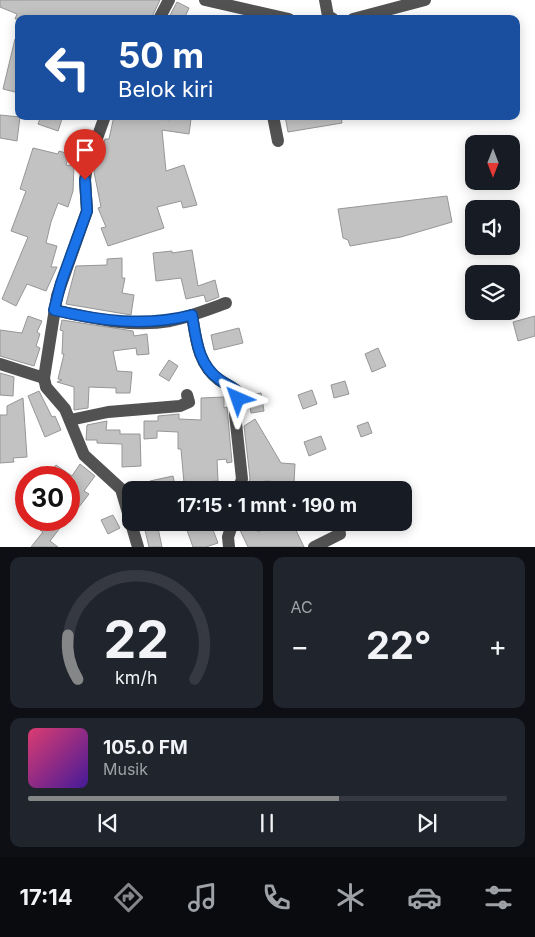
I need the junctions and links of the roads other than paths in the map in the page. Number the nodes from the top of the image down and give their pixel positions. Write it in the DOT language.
graph roads {
  1 [pos="168,0"];
  2 [pos="205,0"];
  3 [pos="325,0"];
  4 [pos="425,0"];
  5 [pos="161,15"];
  6 [pos="259,15"];
  7 [pos="328,15"];
  8 [pos="368,15"];
  9 [pos="104,120"];
  10 [pos="274,120"];
  11 [pos="278,141"];
  12 [pos="226,303"];
  13 [pos="54,310"];
  14 [pos="192,315"];
  15 [pos="0,364"];
  16 [pos="44,378"];
  17 [pos="187,394"];
  18 [pos="70,420"];
  19 [pos="241,481"];
  20 [pos="230,531"];
  21 [pos="340,534"];
  22 [pos="138,547"];
  23 [pos="229,547"];
  24 [pos="314,547"];
  1 -- 5 [label="street"];
  2 -- 6 [label="street"];
  3 -- 7 [label="street"];
  4 -- 8 [label="street"];
  9 -- 13 [label="street"];
  10 -- 11 [label="street"];
  12 -- 14 [label="street"];
  13 -- 14 [label="street"];
  13 -- 16 [label="street"];
  14 -- 19 [label="street"];
  15 -- 16 [label="street"];
  16 -- 18 [label="street"];
  17 -- 18 [label="street"];
  18 -- 22 [label="street"];
  20 -- 23 [label="street"];
  21 -- 24 [label="street"];
}
